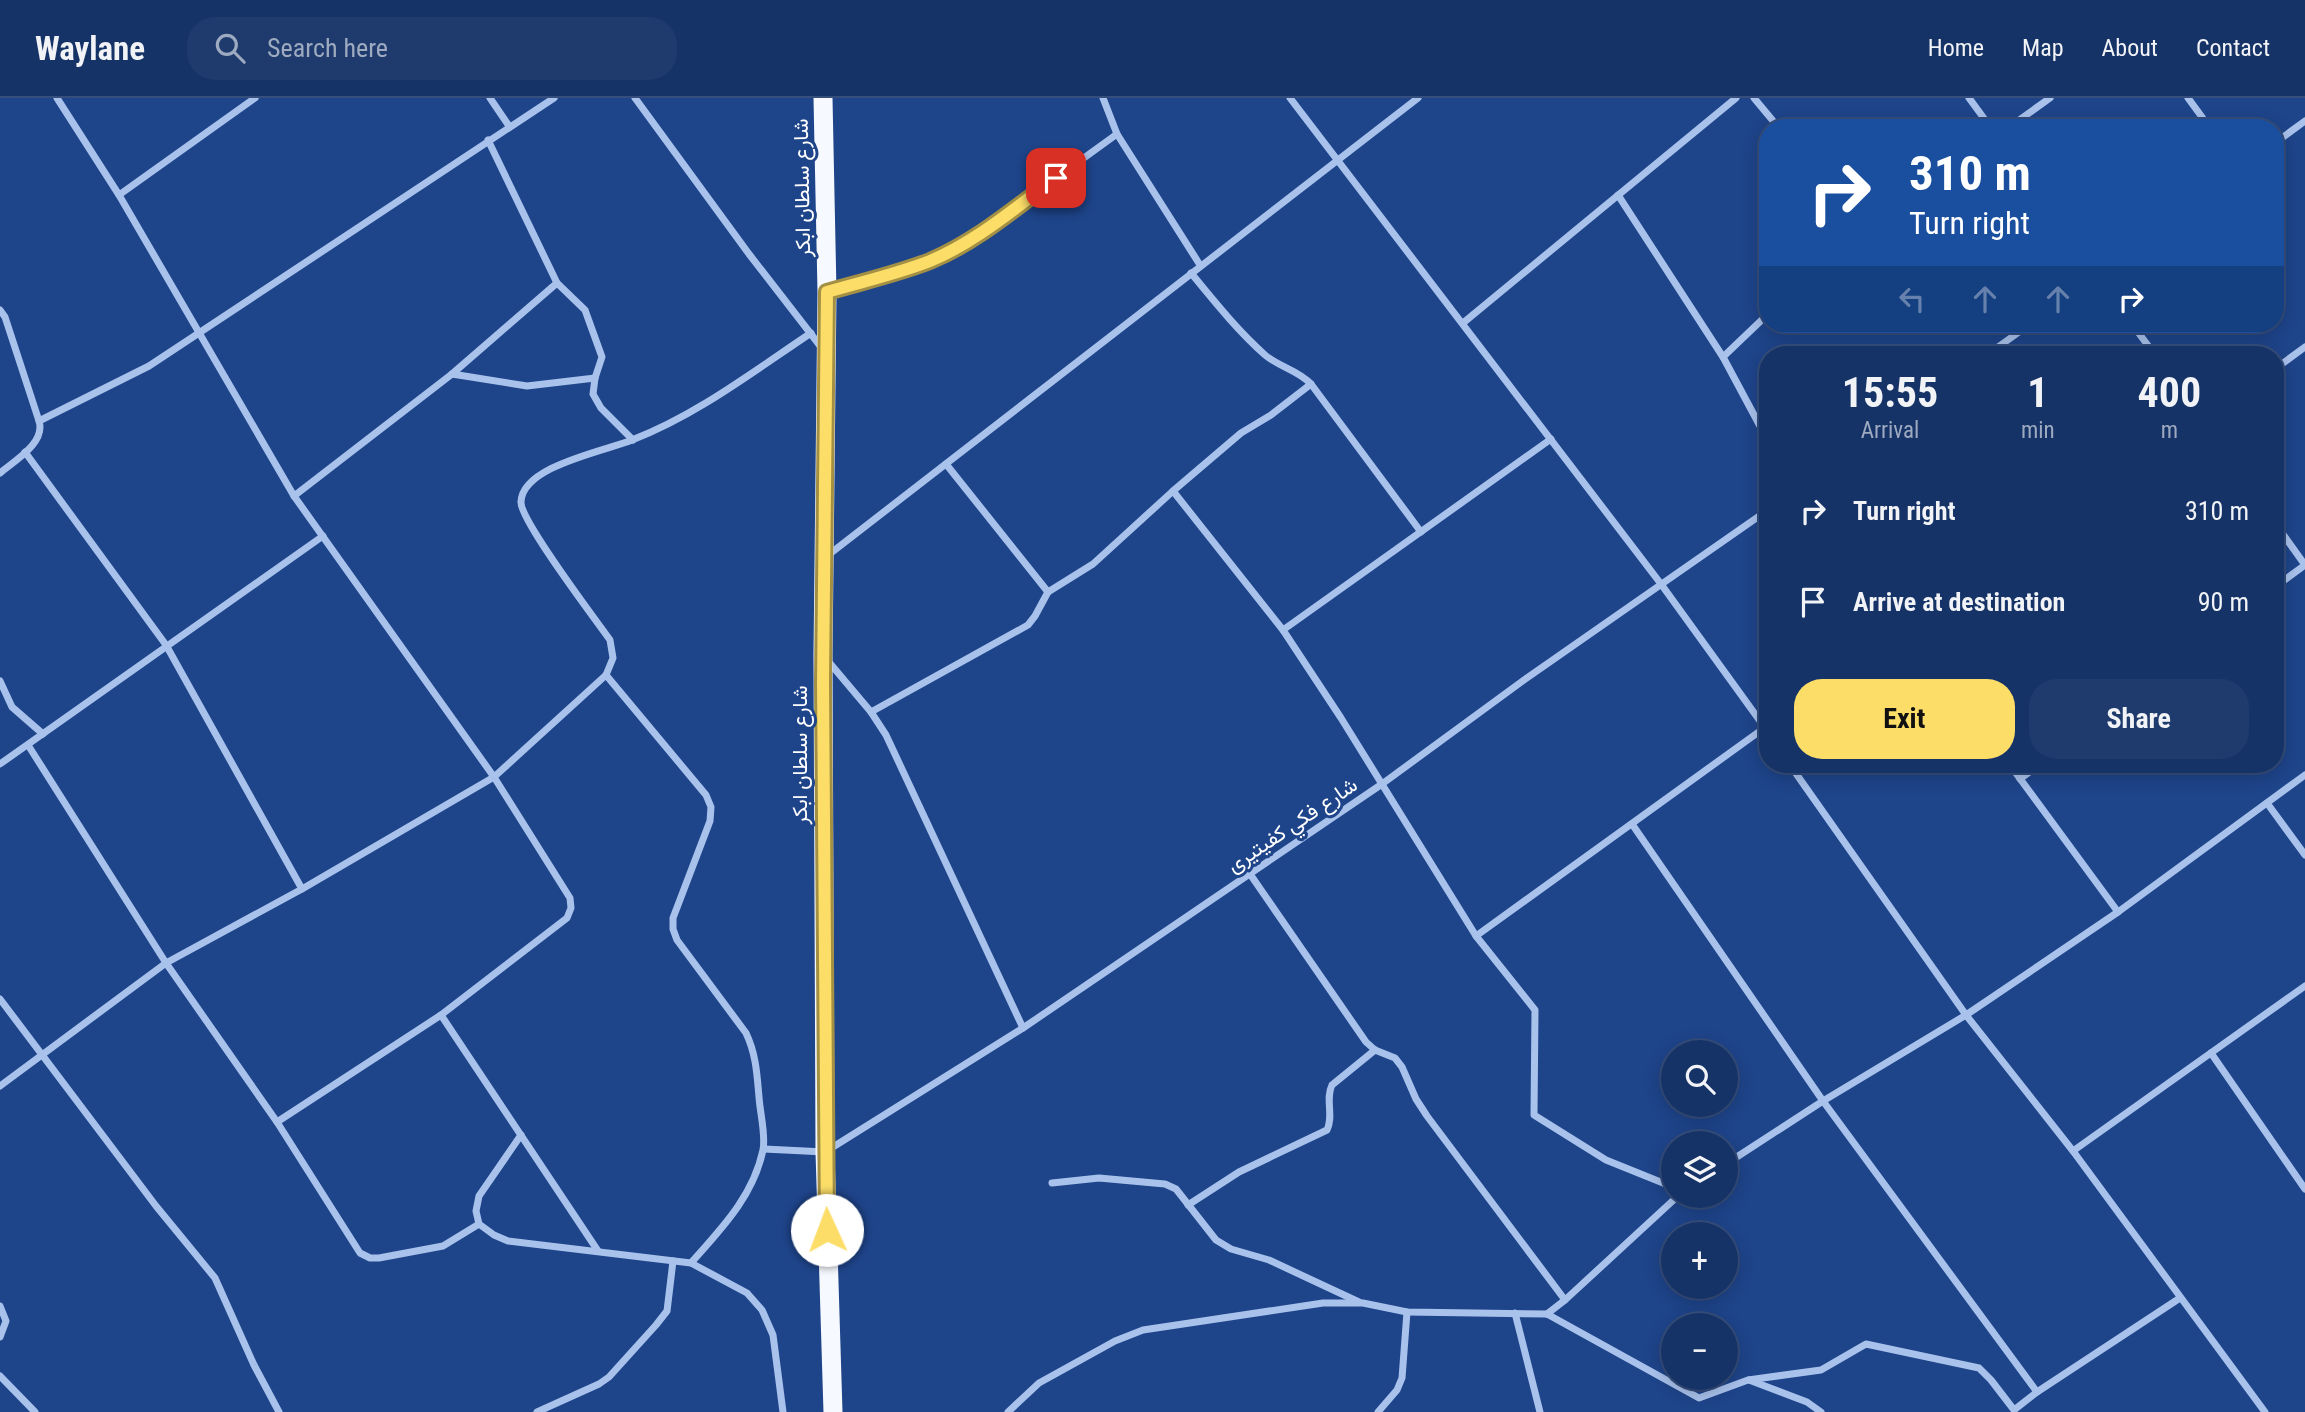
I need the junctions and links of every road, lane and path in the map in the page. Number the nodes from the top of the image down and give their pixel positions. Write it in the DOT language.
graph roads {
  1 [pos="57,98"];
  2 [pos="255,98"];
  3 [pos="490,98"];
  4 [pos="554,98"];
  5 [pos="635,98"];
  6 [pos="823,98"];
  7 [pos="1103,98"];
  8 [pos="1290,98"];
  9 [pos="1419,98"];
  10 [pos="1736,98"];
  11 [pos="1754,98"];
  12 [pos="1969,98"];
  13 [pos="2050,98"];
  14 [pos="2188,98"];
  15 [pos="1772,119"];
  16 [pos="1984,119"];
  17 [pos="2021,119"];
  18 [pos="2203,119"];
  19 [pos="2305,121"];
  20 [pos="509,126"];
  21 [pos="1117,134"];
  22 [pos="2284,136"];
  23 [pos="488,140"];
  24 [pos="1337,159"];
  25 [pos="119,195"];
  26 [pos="1618,195"];
  27 [pos="1200,265"];
  28 [pos="1191,273"];
  29 [pos="557,283"];
  30 [pos="827,292"];
  31 [pos="0,310"];
  32 [pos="1463,323"];
  33 [pos="1759,323"];
  34 [pos="200,333"];
  35 [pos="811,333"];
  36 [pos="2018,333"];
  37 [pos="1999,346"];
  38 [pos="2305,347"];
  39 [pos="826,354"];
  40 [pos="1723,357"];
  41 [pos="2284,362"];
  42 [pos="452,374"];
  43 [pos="595,378"];
  44 [pos="1311,384"];
  45 [pos="39,421"];
  46 [pos="1759,424"];
  47 [pos="1551,439"];
  48 [pos="633,440"];
  49 [pos="25,452"];
  50 [pos="946,464"];
  51 [pos="0,473"];
  52 [pos="1173,491"];
  53 [pos="294,496"];
  54 [pos="1759,516"];
  55 [pos="1421,532"];
  56 [pos="323,536"];
  57 [pos="2284,536"];
  58 [pos="824,559"];
  59 [pos="2305,565"];
  60 [pos="2284,580"];
  61 [pos="1661,584"];
  62 [pos="1048,592"];
  63 [pos="1283,630"];
  64 [pos="166,645"];
  65 [pos="823,655"];
  66 [pos="606,675"];
  67 [pos="0,681"];
  68 [pos="871,712"];
  69 [pos="1759,718"];
  70 [pos="1759,733"];
  71 [pos="43,734"];
  72 [pos="28,745"];
  73 [pos="0,764"];
  74 [pos="1796,773"];
  75 [pos="2016,773"];
  76 [pos="2028,773"];
  77 [pos="2305,775"];
  78 [pos="494,777"];
  79 [pos="2020,779"];
  80 [pos="1382,785"];
  81 [pos="2267,803"];
  82 [pos="1632,824"];
  83 [pos="2305,855"];
  84 [pos="1250,874"];
  85 [pos="302,889"];
  86 [pos="2118,912"];
  87 [pos="1476,936"];
  88 [pos="166,963"];
  89 [pos="2305,986"];
  90 [pos="0,999"];
  91 [pos="441,1015"];
  92 [pos="1966,1015"];
  93 [pos="1023,1028"];
  94 [pos="1376,1050"];
  95 [pos="2211,1053"];
  96 [pos="42,1056"];
  97 [pos="0,1087"];
  98 [pos="1824,1101"];
  99 [pos="277,1122"];
  100 [pos="521,1135"];
  101 [pos="764,1149"];
  102 [pos="825,1152"];
  103 [pos="2073,1152"];
  104 [pos="1738,1156"];
  105 [pos="1052,1183"];
  106 [pos="1661,1183"];
  107 [pos="2305,1189"];
  108 [pos="1188,1205"];
  109 [pos="1665,1208"];
  110 [pos="479,1224"];
  111 [pos="598,1251"];
  112 [pos="673,1261"];
  113 [pos="691,1263"];
  114 [pos="2180,1298"];
  115 [pos="1565,1300"];
  116 [pos="1363,1303"];
  117 [pos="0,1306"];
  118 [pos="1407,1312"];
  119 [pos="1515,1313"];
  120 [pos="1547,1314"];
  121 [pos="0,1337"];
  122 [pos="0,1376"];
  123 [pos="1748,1380"];
  124 [pos="2037,1392"];
  125 [pos="2015,1411"];
  126 [pos="35,1412"];
  127 [pos="279,1412"];
  128 [pos="537,1412"];
  129 [pos="783,1412"];
  130 [pos="833,1412"];
  131 [pos="1008,1412"];
  132 [pos="1378,1412"];
  133 [pos="1540,1412"];
  134 [pos="1821,1412"];
  135 [pos="2265,1412"];
  1 -- 25 [label="street"];
  2 -- 25 [label="street"];
  3 -- 20 [label="street"];
  4 -- 20 [label="street"];
  5 -- 35 [label="street"];
  6 -- 30 [label="highway, شارع سلطان ابكر"];
  7 -- 21 [label="street"];
  8 -- 24 [label="street"];
  9 -- 24 [label="street"];
  10 -- 26 [label="street"];
  11 -- 15 [label="street"];
  12 -- 16 [label="street"];
  13 -- 17 [label="street"];
  14 -- 18 [label="street"];
  19 -- 22 [label="street"];
  20 -- 23 [label="street"];
  21 -- 27 [label="street"];
  21 -- 30 [label="street"];
  23 -- 29 [label="street"];
  23 -- 34 [label="street"];
  24 -- 27 [label="street"];
  24 -- 32 [label="street"];
  25 -- 34 [label="street"];
  26 -- 32 [label="street"];
  26 -- 40 [label="street"];
  27 -- 28 [label="street"];
  28 -- 44 [label="street"];
  28 -- 50 [label="street"];
  29 -- 42 [label="street"];
  29 -- 43 [label="street"];
  30 -- 39 [label="highway, شارع سلطان ابكر"];
  31 -- 45 [label="street"];
  32 -- 47 [label="street"];
  33 -- 40 [label="street"];
  34 -- 45 [label="street"];
  34 -- 53 [label="street"];
  35 -- 39 [label="street"];
  35 -- 48 [label="street"];
  36 -- 37 [label="street"];
  38 -- 41 [label="street"];
  39 -- 58 [label="highway, شارع سلطان ابكر"];
  40 -- 46 [label="street"];
  42 -- 43 [label="street"];
  42 -- 53 [label="street"];
  43 -- 48 [label="street"];
  44 -- 52 [label="street"];
  44 -- 55 [label="street"];
  45 -- 49 [label="street"];
  47 -- 55 [label="street"];
  47 -- 61 [label="street"];
  48 -- 66 [label="street"];
  49 -- 51 [label="street"];
  49 -- 64 [label="street"];
  50 -- 58 [label="street"];
  50 -- 62 [label="street"];
  52 -- 62 [label="street"];
  52 -- 63 [label="street"];
  53 -- 56 [label="street"];
  54 -- 61 [label="street, شارع فكي كفيتيرى"];
  55 -- 63 [label="street"];
  56 -- 64 [label="street"];
  56 -- 78 [label="street"];
  57 -- 59 [label="street"];
  58 -- 65 [label="highway, شارع سلطان ابكر"];
  59 -- 60 [label="street"];
  61 -- 69 [label="street"];
  61 -- 80 [label="street, شارع فكي كفيتيرى"];
  62 -- 68 [label="street"];
  63 -- 80 [label="street"];
  64 -- 71 [label="street"];
  64 -- 85 [label="street"];
  65 -- 68 [label="street"];
  65 -- 102 [label="highway, شارع سلطان ابكر"];
  66 -- 78 [label="street"];
  66 -- 101 [label="street"];
  67 -- 71 [label="street"];
  68 -- 93 [label="street"];
  70 -- 82 [label="street"];
  71 -- 72 [label="street"];
  72 -- 73 [label="street"];
  72 -- 88 [label="street"];
  74 -- 92 [label="street"];
  75 -- 79 [label="street"];
  76 -- 79 [label="street"];
  77 -- 81 [label="street"];
  78 -- 85 [label="street"];
  78 -- 91 [label="street"];
  79 -- 86 [label="street"];
  80 -- 84 [label="street, شارع فكي كفيتيرى"];
  80 -- 87 [label="street"];
  81 -- 83 [label="street"];
  81 -- 86 [label="street"];
  82 -- 87 [label="street"];
  82 -- 98 [label="street"];
  84 -- 93 [label="street, شارع فكي كفيتيرى"];
  84 -- 94 [label="street"];
  85 -- 88 [label="street"];
  86 -- 92 [label="street"];
  87 -- 106 [label="street"];
  88 -- 96 [label="street"];
  88 -- 99 [label="street"];
  89 -- 95 [label="street"];
  90 -- 96 [label="street"];
  91 -- 99 [label="street"];
  91 -- 100 [label="street"];
  92 -- 98 [label="street"];
  92 -- 103 [label="street"];
  93 -- 102 [label="street, شارع فكي كفيتيرى"];
  94 -- 108 [label="street"];
  94 -- 115 [label="street"];
  95 -- 103 [label="street"];
  95 -- 107 [label="street"];
  96 -- 97 [label="street"];
  96 -- 127 [label="street"];
  98 -- 104 [label="street"];
  98 -- 124 [label="street"];
  99 -- 110 [label="street"];
  100 -- 110 [label="street"];
  100 -- 111 [label="street"];
  101 -- 102 [label="street"];
  101 -- 113 [label="street"];
  102 -- 130 [label="highway, شارع سلطان ابكر"];
  103 -- 114 [label="street"];
  105 -- 108 [label="street"];
  108 -- 116 [label="street"];
  109 -- 115 [label="street"];
  110 -- 111 [label="street"];
  111 -- 112 [label="street"];
  112 -- 113 [label="street"];
  112 -- 128 [label="street"];
  113 -- 129 [label="street"];
  114 -- 124 [label="street"];
  114 -- 135 [label="street"];
  115 -- 120 [label="street"];
  116 -- 118 [label="street"];
  116 -- 131 [label="street"];
  117 -- 121 [label="street"];
  118 -- 119 [label="street"];
  118 -- 132 [label="street"];
  119 -- 120 [label="street"];
  119 -- 133 [label="street"];
  120 -- 123 [label="street"];
  122 -- 126 [label="street"];
  123 -- 125 [label="street"];
  123 -- 134 [label="street"];
  124 -- 125 [label="street"];
}
